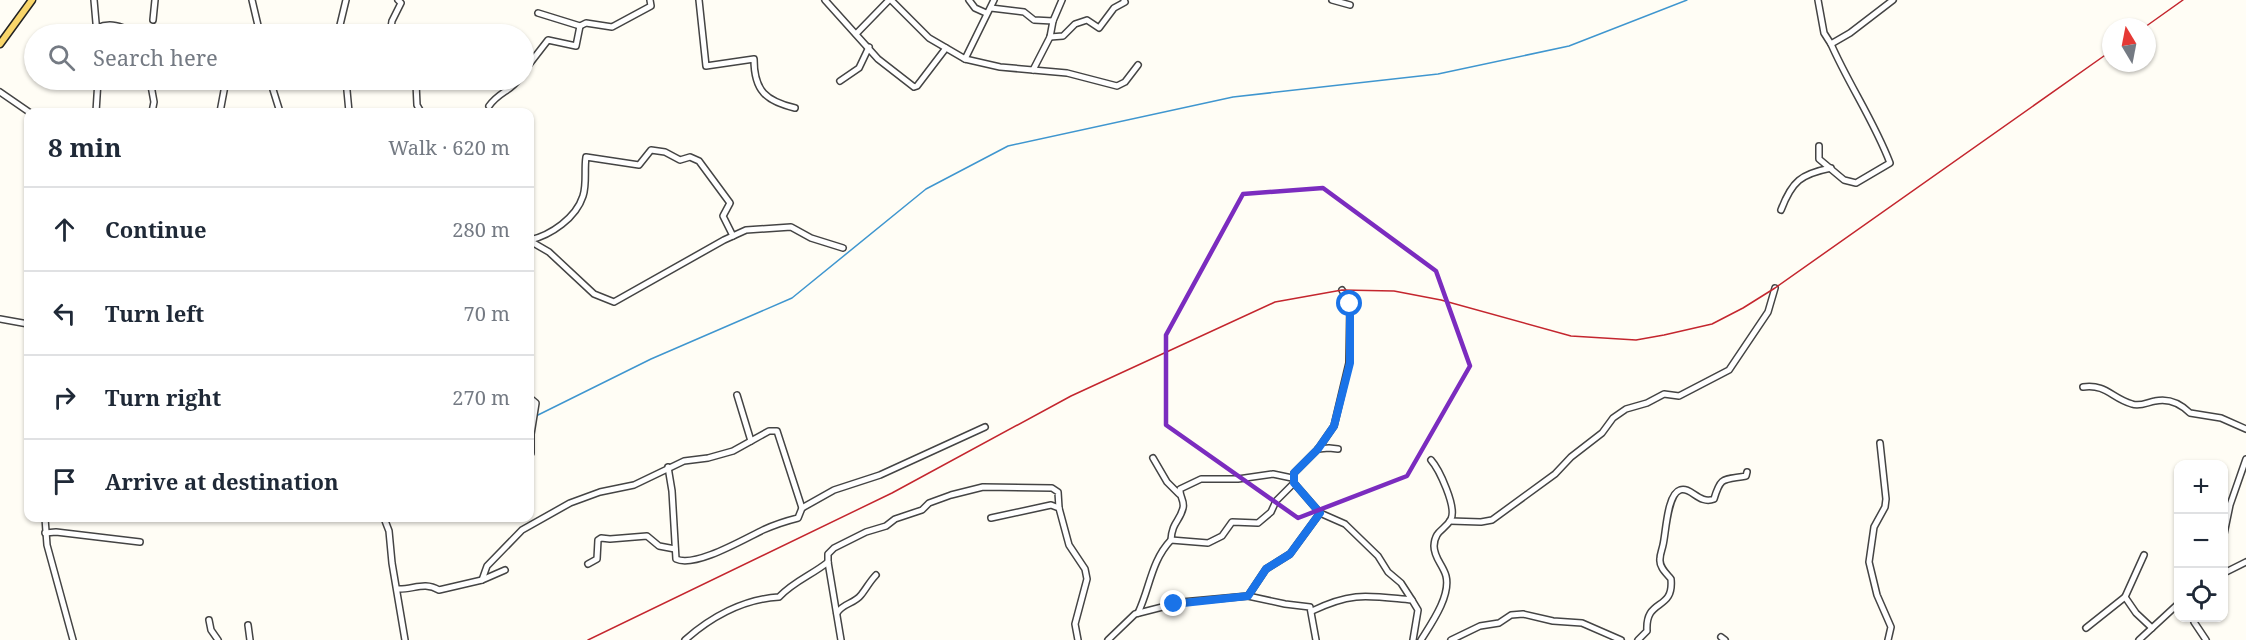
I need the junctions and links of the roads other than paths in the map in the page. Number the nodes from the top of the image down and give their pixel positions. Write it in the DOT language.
graph roads {
  1 [pos="32,0"];
  2 [pos="94,0"];
  3 [pos="155,0"];
  4 [pos="252,0"];
  5 [pos="346,0"];
  6 [pos="398,0"];
  7 [pos="650,0"];
  8 [pos="699,0"];
  9 [pos="825,0"];
  10 [pos="890,0"];
  11 [pos="969,0"];
  12 [pos="994,0"];
  13 [pos="1062,0"];
  14 [pos="1124,0"];
  15 [pos="1332,0"];
  16 [pos="1818,0"];
  17 [pos="1893,0"];
  18 [pos="1350,5"];
  19 [pos="989,11"];
  20 [pos="538,13"];
  21 [pos="153,20"];
  22 [pos="1053,21"];
  23 [pos="96,24"];
  24 [pos="258,24"];
  25 [pos="340,24"];
  26 [pos="392,24"];
  27 [pos="580,26"];
  28 [pos="856,34"];
  29 [pos="1050,37"];
  30 [pos="0,44"];
  31 [pos="1831,44"];
  32 [pos="869,47"];
  33 [pos="946,48"];
  34 [pos="534,58"];
  35 [pos="965,58"];
  36 [pos="1138,64"];
  37 [pos="1033,70"];
  38 [pos="840,81"];
  39 [pos="97,90"];
  40 [pos="152,90"];
  41 [pos="224,90"];
  42 [pos="273,90"];
  43 [pos="347,90"];
  44 [pos="416,90"];
  45 [pos="507,90"];
  46 [pos="0,92"];
  47 [pos="489,106"];
  48 [pos="96,108"];
  49 [pos="153,108"];
  50 [pos="221,108"];
  51 [pos="279,108"];
  52 [pos="348,108"];
  53 [pos="419,108"];
  54 [pos="795,108"];
  55 [pos="24,109"];
  56 [pos="1819,146"];
  57 [pos="1831,168"];
  58 [pos="1781,210"];
  59 [pos="733,236"];
  60 [pos="534,238"];
  61 [pos="534,243"];
  62 [pos="843,248"];
  63 [pos="1775,288"];
  64 [pos="1342,290"];
  65 [pos="0,319"];
  66 [pos="24,323"];
  67 [pos="2083,387"];
  68 [pos="737,395"];
  69 [pos="534,401"];
  70 [pos="534,415"];
  71 [pos="985,427"];
  72 [pos="2246,429"];
  73 [pos="752,441"];
  74 [pos="1880,443"];
  75 [pos="1318,449"];
  76 [pos="1338,449"];
  77 [pos="1153,458"];
  78 [pos="2246,459"];
  79 [pos="1431,460"];
  80 [pos="668,467"];
  81 [pos="1747,472"];
  82 [pos="1293,481"];
  83 [pos="1179,495"];
  84 [pos="802,508"];
  85 [pos="1059,508"];
  86 [pos="1320,513"];
  87 [pos="2228,514"];
  88 [pos="990,518"];
  89 [pos="534,521"];
  90 [pos="1450,521"];
  91 [pos="45,522"];
  92 [pos="386,522"];
  93 [pos="533,522"];
  94 [pos="45,533"];
  95 [pos="1171,540"];
  96 [pos="140,542"];
  97 [pos="675,549"];
  98 [pos="2144,555"];
  99 [pos="2246,561"];
  100 [pos="828,562"];
  101 [pos="588,564"];
  102 [pos="505,570"];
  103 [pos="2228,570"];
  104 [pos="876,575"];
  105 [pos="482,580"];
  106 [pos="397,589"];
  107 [pos="1248,596"];
  108 [pos="2125,597"];
  109 [pos="1412,600"];
  110 [pos="2174,608"];
  111 [pos="1312,611"];
  112 [pos="836,614"];
  113 [pos="1138,614"];
  114 [pos="209,620"];
  115 [pos="2194,622"];
  116 [pos="248,625"];
  117 [pos="2086,628"];
  118 [pos="2152,628"];
  119 [pos="73,640"];
  120 [pos="218,640"];
  121 [pos="250,640"];
  122 [pos="405,640"];
  123 [pos="685,640"];
  124 [pos="841,640"];
  125 [pos="1078,640"];
  126 [pos="1108,640"];
  127 [pos="1316,640"];
  128 [pos="1413,640"];
  129 [pos="1421,640"];
  130 [pos="1451,640"];
  131 [pos="1621,640"];
  132 [pos="1638,640"];
  133 [pos="1888,640"];
  134 [pos="2139,640"];
  135 [pos="2206,640"];
  1 -- 30 [label="main road"];
  2 -- 23 [label="street"];
  3 -- 21 [label="street"];
  4 -- 24 [label="street"];
  5 -- 25 [label="street"];
  6 -- 26 [label="street"];
  7 -- 27 [label="street"];
  8 -- 54 [label="street"];
  9 -- 28 [label="street"];
  10 -- 28 [label="street"];
  10 -- 33 [label="street"];
  11 -- 19 [label="street"];
  12 -- 19 [label="street"];
  13 -- 22 [label="street"];
  14 -- 29 [label="street"];
  15 -- 18 [label="street"];
  16 -- 31 [label="street"];
  17 -- 31 [label="street"];
  19 -- 22 [label="street"];
  19 -- 35 [label="street"];
  20 -- 27 [label="street"];
  22 -- 29 [label="street"];
  27 -- 34 [label="street"];
  28 -- 32 [label="street"];
  29 -- 37 [label="street"];
  31 -- 57 [label="street"];
  32 -- 33 [label="street"];
  32 -- 38 [label="street"];
  33 -- 35 [label="street"];
  35 -- 37 [label="street"];
  36 -- 37 [label="street"];
  39 -- 48 [label="street"];
  40 -- 49 [label="street"];
  41 -- 50 [label="street"];
  42 -- 51 [label="street"];
  43 -- 52 [label="street"];
  44 -- 53 [label="street"];
  45 -- 47 [label="street"];
  46 -- 55 [label="street"];
  56 -- 57 [label="street"];
  57 -- 58 [label="street"];
  59 -- 60 [label="street"];
  59 -- 61 [label="street"];
  59 -- 62 [label="street"];
  63 -- 90 [label="street"];
  64 -- 75 [label="street"];
  65 -- 66 [label="street"];
  67 -- 72 [label="street"];
  68 -- 73 [label="street"];
  69 -- 70 [label="street"];
  71 -- 84 [label="street"];
  73 -- 80 [label="street"];
  73 -- 84 [label="street"];
  74 -- 133 [label="street"];
  75 -- 76 [label="street"];
  75 -- 82 [label="street"];
  77 -- 83 [label="street"];
  78 -- 87 [label="street"];
  79 -- 90 [label="street"];
  80 -- 89 [label="street"];
  80 -- 97 [label="street"];
  81 -- 132 [label="street"];
  82 -- 83 [label="street"];
  82 -- 86 [label="street"];
  82 -- 95 [label="street"];
  83 -- 95 [label="street"];
  84 -- 97 [label="street"];
  85 -- 88 [label="street"];
  85 -- 100 [label="street"];
  85 -- 125 [label="street"];
  86 -- 107 [label="street"];
  86 -- 109 [label="street"];
  90 -- 129 [label="street"];
  91 -- 94 [label="street"];
  92 -- 106 [label="street"];
  93 -- 105 [label="street"];
  94 -- 96 [label="street"];
  94 -- 119 [label="street"];
  95 -- 113 [label="street"];
  97 -- 101 [label="street"];
  98 -- 108 [label="street"];
  99 -- 103 [label="street"];
  100 -- 112 [label="street"];
  100 -- 123 [label="street"];
  102 -- 105 [label="street"];
  104 -- 112 [label="street"];
  105 -- 106 [label="street"];
  106 -- 122 [label="street"];
  107 -- 111 [label="street"];
  107 -- 113 [label="street"];
  108 -- 117 [label="street"];
  108 -- 118 [label="street"];
  109 -- 111 [label="street"];
  109 -- 128 [label="street"];
  110 -- 118 [label="street"];
  111 -- 127 [label="street"];
  112 -- 124 [label="street"];
  113 -- 126 [label="street"];
  114 -- 120 [label="street"];
  115 -- 135 [label="street"];
  116 -- 121 [label="street"];
  118 -- 134 [label="street"];
  130 -- 131 [label="street"];
}
